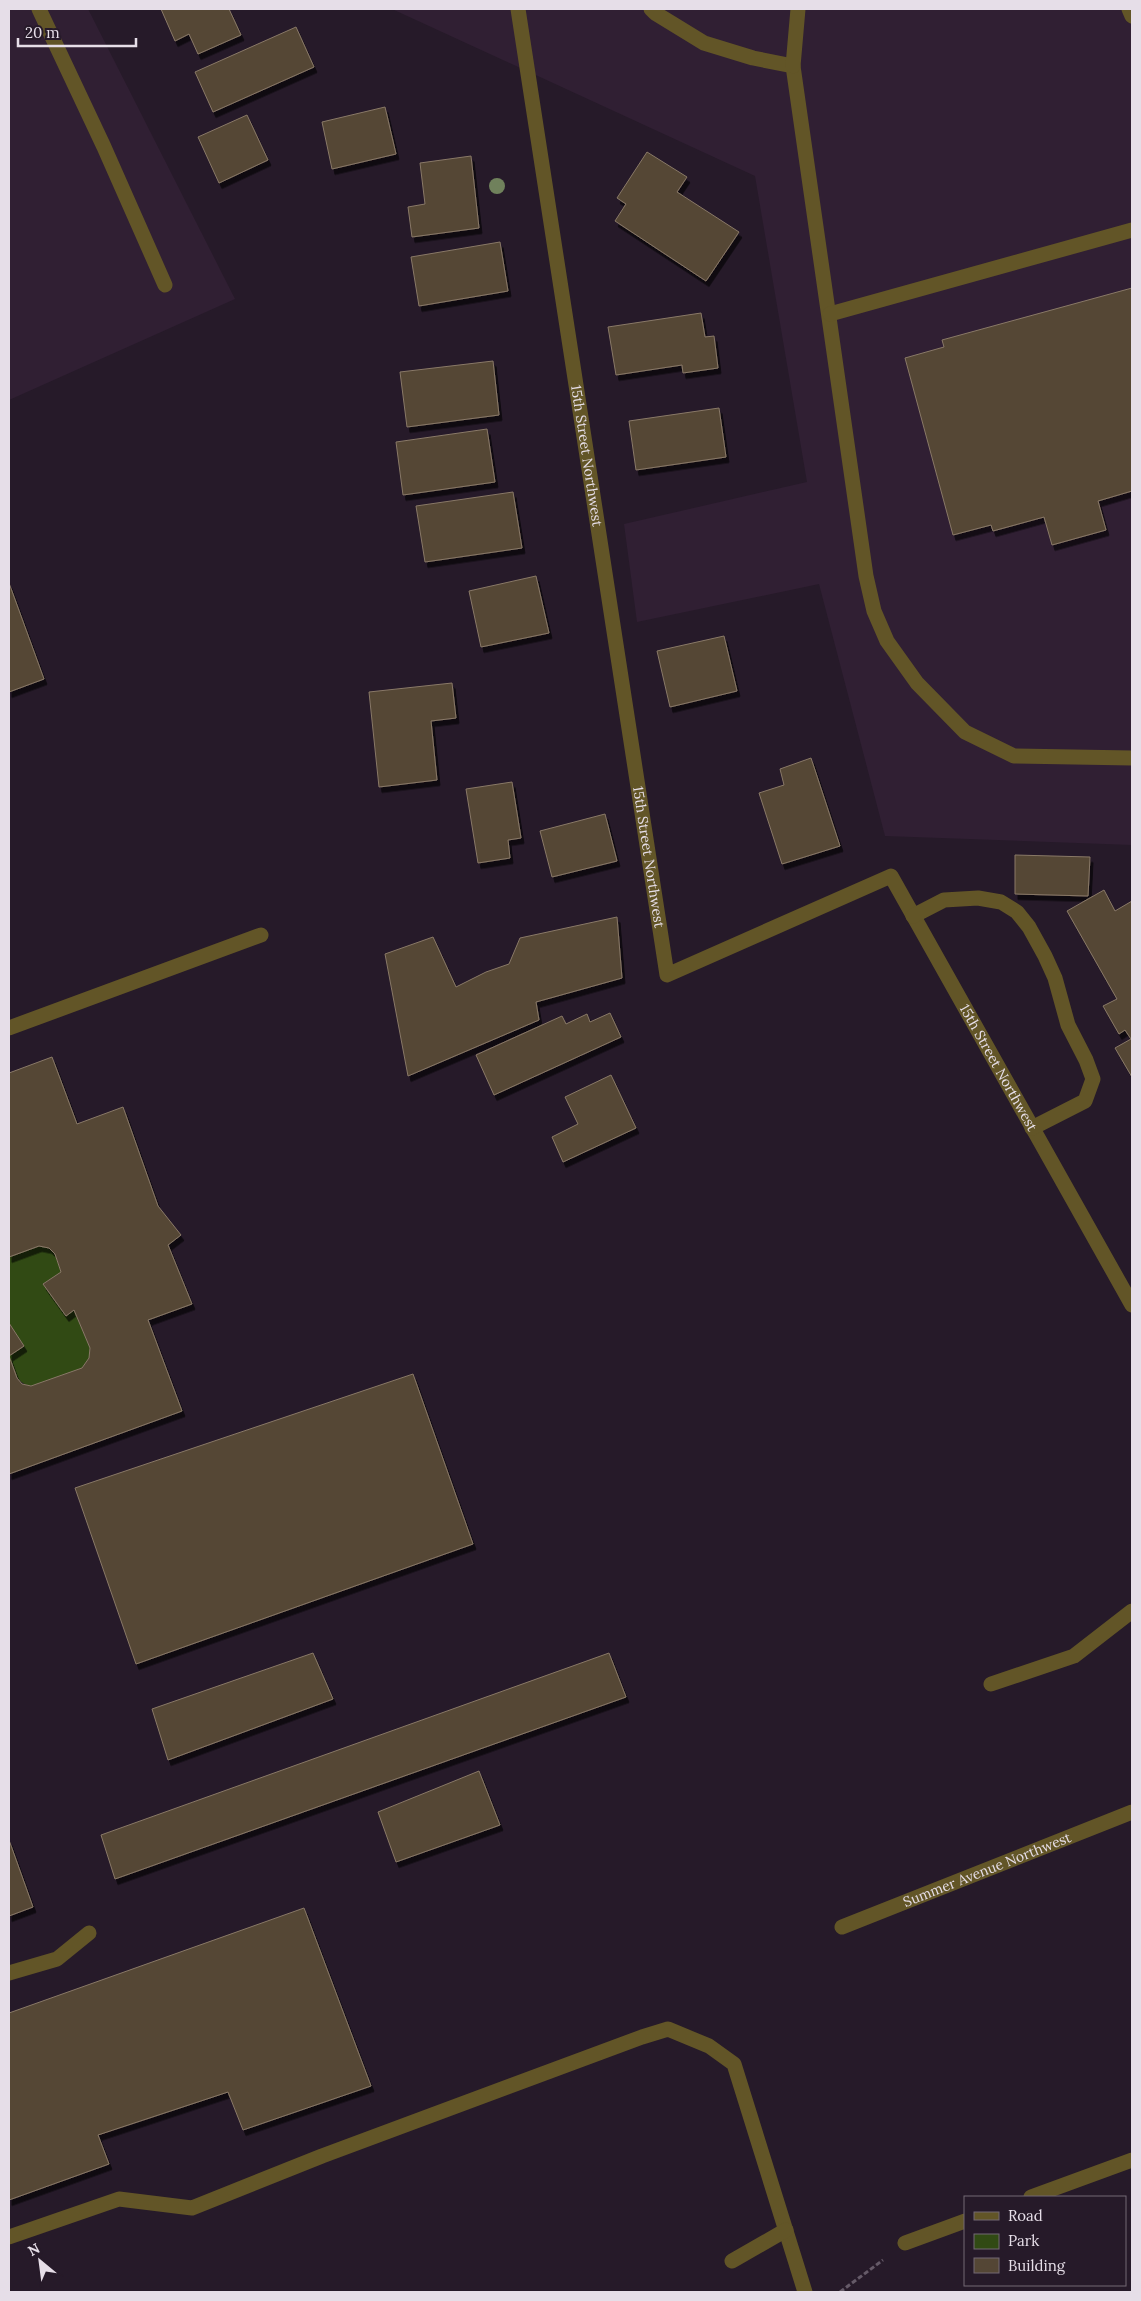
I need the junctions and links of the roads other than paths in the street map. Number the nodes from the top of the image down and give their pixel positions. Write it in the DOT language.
graph roads {
  1 [pos="39,9"];
  2 [pos="518,9"];
  3 [pos="651,9"];
  4 [pos="798,9"];
  5 [pos="1129,9"];
  6 [pos="1132,16"];
  7 [pos="793,66"];
  8 [pos="1132,230"];
  9 [pos="165,285"];
  10 [pos="830,314"];
  11 [pos="1132,758"];
  12 [pos="913,916"];
  13 [pos="261,935"];
  14 [pos="9,1028"];
  15 [pos="1032,1128"];
  16 [pos="1132,1305"];
  17 [pos="1132,1612"];
  18 [pos="991,1684"];
  19 [pos="1132,1812"];
  20 [pos="842,1928"];
  21 [pos="89,1933"];
  22 [pos="9,1973"];
  23 [pos="1132,2160"];
  24 [pos="1033,2196"];
  25 [pos="964,2222"];
  26 [pos="786,2230"];
  27 [pos="9,2237"];
  28 [pos="905,2243"];
  29 [pos="732,2261"];
  30 [pos="804,2292"];
  1 -- 9 [label="street"];
  2 -- 12 [label="street, 15th Street Northwest"];
  3 -- 7 [label="street"];
  4 -- 7 [label="street"];
  5 -- 6 [label="street"];
  7 -- 10 [label="street"];
  8 -- 10 [label="street"];
  10 -- 11 [label="street"];
  12 -- 15 [label="street, 15th Street Northwest"];
  12 -- 15 [label="street"];
  13 -- 14 [label="street"];
  15 -- 16 [label="street, 15th Street Northwest"];
  17 -- 18 [label="street"];
  19 -- 20 [label="street, Summer Avenue Northwest"];
  21 -- 22 [label="street"];
  23 -- 24 [label="street"];
  25 -- 28 [label="street"];
  26 -- 27 [label="street"];
  26 -- 29 [label="street"];
  26 -- 30 [label="street"];
}
